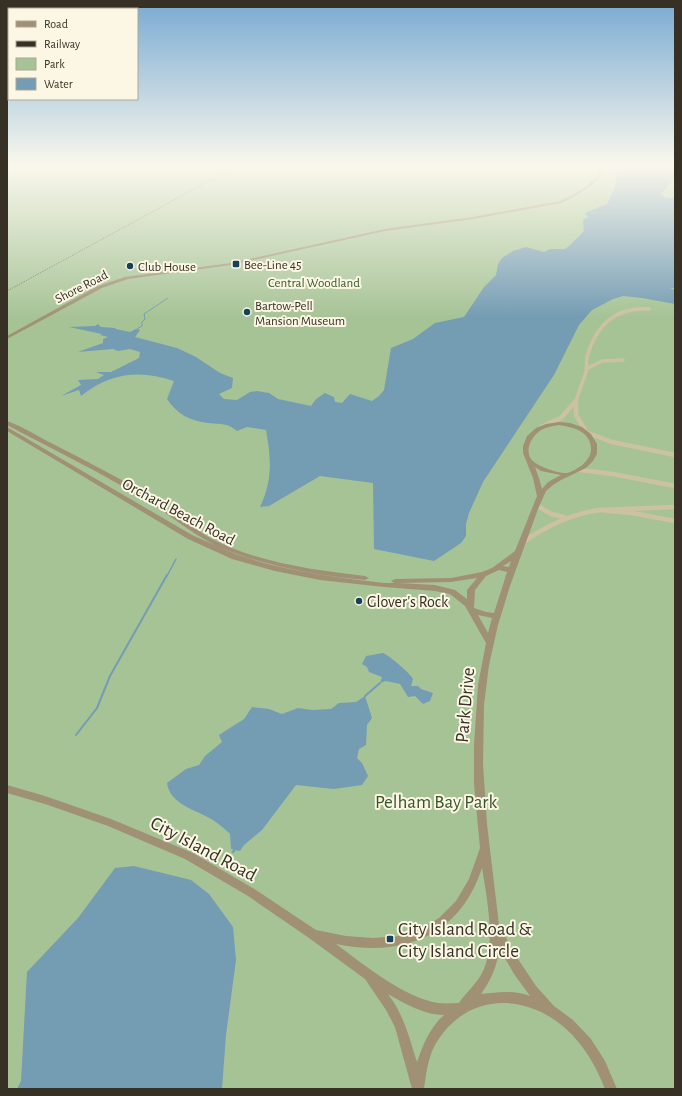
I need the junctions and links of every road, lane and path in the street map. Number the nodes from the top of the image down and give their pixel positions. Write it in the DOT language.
graph roads {
  1 [pos="486,215"];
  2 [pos="649,309"];
  3 [pos="7,338"];
  4 [pos="623,360"];
  5 [pos="586,369"];
  6 [pos="575,402"];
  7 [pos="7,423"];
  8 [pos="539,428"];
  9 [pos="7,429"];
  10 [pos="586,431"];
  11 [pos="675,455"];
  12 [pos="528,459"];
  13 [pos="580,470"];
  14 [pos="566,475"];
  15 [pos="675,486"];
  16 [pos="540,496"];
  17 [pos="536,506"];
  18 [pos="675,507"];
  19 [pos="599,510"];
  20 [pos="566,517"];
  21 [pos="675,521"];
  22 [pos="521,543"];
  23 [pos="517,553"];
  24 [pos="494,569"];
  25 [pos="511,570"];
  26 [pos="485,574"];
  27 [pos="471,609"];
  28 [pos="497,616"];
  29 [pos="490,644"];
  30 [pos="7,790"];
  31 [pos="484,845"];
  32 [pos="494,925"];
  33 [pos="313,934"];
  34 [pos="367,974"];
  35 [pos="462,1008"];
  36 [pos="554,1013"];
  37 [pos="418,1089"];
  38 [pos="611,1089"];
  1 -- 3 [label="street, Shore Road"];
  2 -- 5 [label="street"];
  4 -- 5 [label="street"];
  5 -- 6 [label="street"];
  6 -- 8 [label="street"];
  6 -- 10 [label="street"];
  7 -- 26 [label="street, Orchard Beach Road"];
  8 -- 10 [label="street"];
  8 -- 12 [label="street"];
  9 -- 27 [label="street, Orchard Beach Road"];
  10 -- 11 [label="street"];
  10 -- 13 [label="street"];
  12 -- 14 [label="street"];
  12 -- 16 [label="street"];
  13 -- 14 [label="street, Park Drive"];
  13 -- 15 [label="street"];
  14 -- 16 [label="street, Park Drive"];
  16 -- 17 [label="street, Park Drive"];
  17 -- 20 [label="street"];
  17 -- 22 [label="street, Park Drive"];
  18 -- 19 [label="street"];
  19 -- 20 [label="street"];
  19 -- 21 [label="street"];
  20 -- 22 [label="street"];
  22 -- 23 [label="street, Park Drive"];
  23 -- 24 [label="street, Orchard Beach Road"];
  23 -- 25 [label="street, Park Drive"];
  24 -- 25 [label="street"];
  24 -- 26 [label="street, Orchard Beach Road"];
  25 -- 28 [label="street, Park Drive"];
  26 -- 27 [label="street"];
  27 -- 28 [label="street"];
  27 -- 29 [label="street, Orchard Beach Road"];
  28 -- 29 [label="street, Park Drive"];
  29 -- 31 [label="street, Park Drive"];
  30 -- 33 [label="street, City Island Road"];
  31 -- 32 [label="street, Park Drive"];
  31 -- 33 [label="street"];
  32 -- 35 [label="street, Park Drive"];
  32 -- 36 [label="street, Park Drive"];
  33 -- 34 [label="street, City Island Road"];
  34 -- 35 [label="street, City Island Road"];
  34 -- 37 [label="street, City Island Road"];
  35 -- 36 [label="street"];
  35 -- 37 [label="street"];
  36 -- 38 [label="street"];
}
